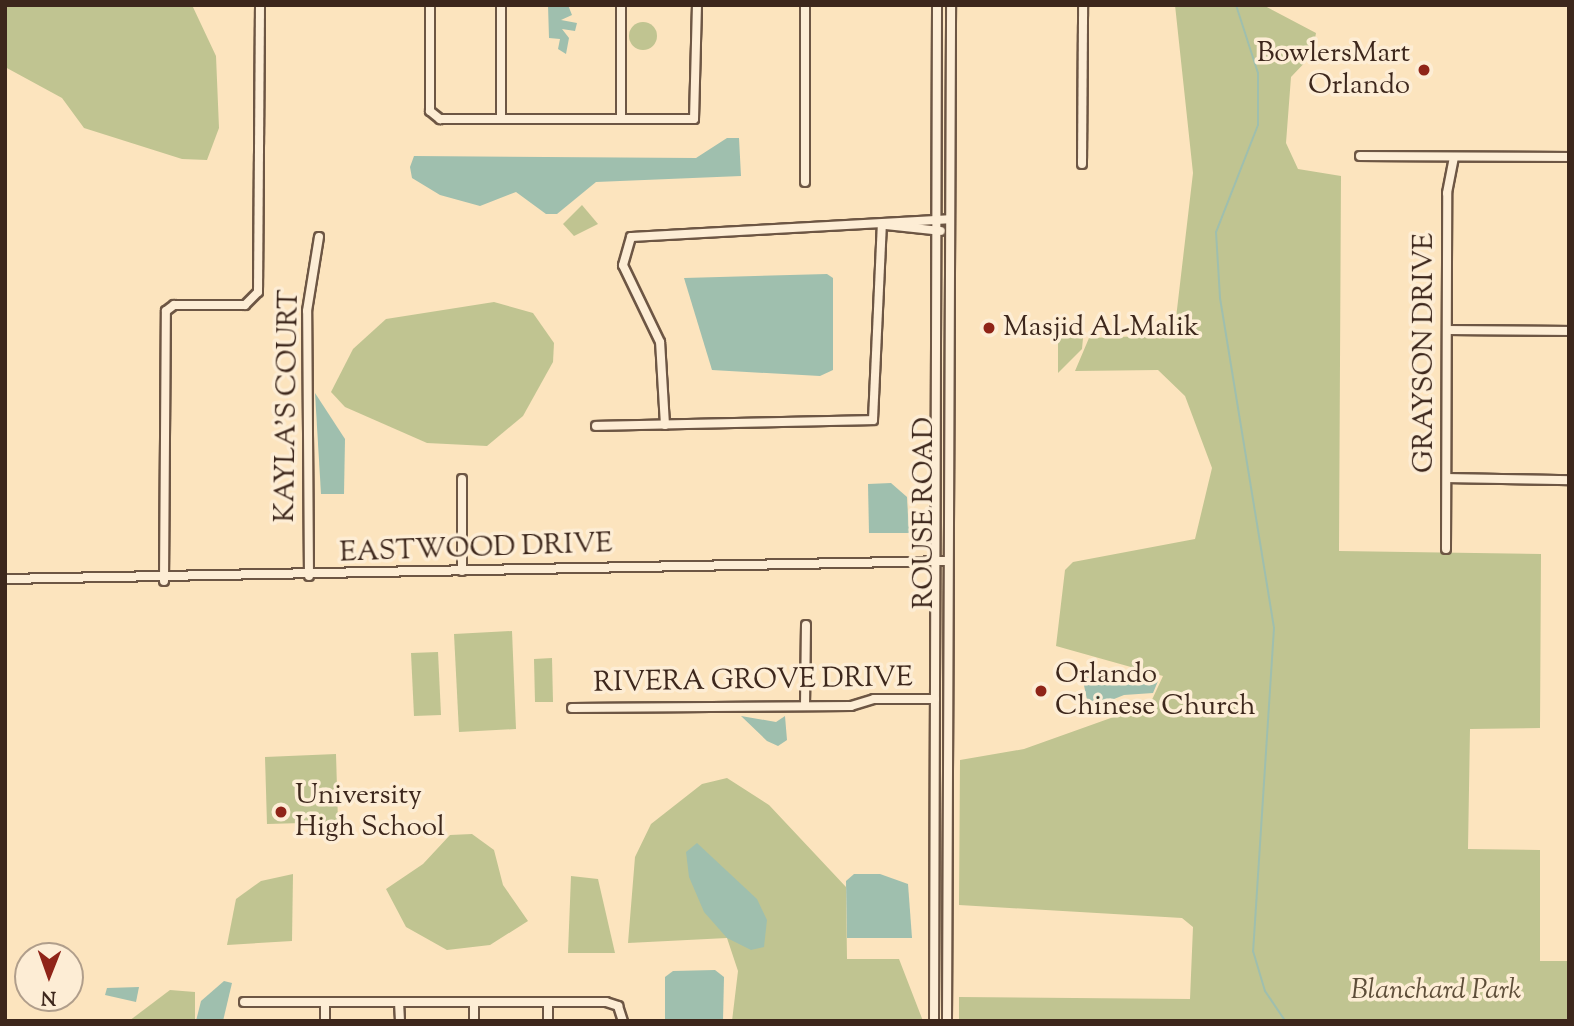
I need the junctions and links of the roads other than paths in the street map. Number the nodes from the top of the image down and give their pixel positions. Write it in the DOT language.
graph roads {
  1 [pos="260,5"];
  2 [pos="430,5"];
  3 [pos="500,5"];
  4 [pos="621,5"];
  5 [pos="697,5"];
  6 [pos="805,5"];
  7 [pos="937,5"];
  8 [pos="951,5"];
  9 [pos="1083,5"];
  10 [pos="500,119"];
  11 [pos="621,119"];
  12 [pos="1360,156"];
  13 [pos="1569,157"];
  14 [pos="1454,158"];
  15 [pos="1082,164"];
  16 [pos="805,182"];
  17 [pos="936,219"];
  18 [pos="949,219"];
  19 [pos="906,220"];
  20 [pos="882,224"];
  21 [pos="936,230"];
  22 [pos="949,230"];
  23 [pos="906,231"];
  24 [pos="319,237"];
  25 [pos="1451,330"];
  26 [pos="1569,331"];
  27 [pos="665,425"];
  28 [pos="596,426"];
  29 [pos="1449,478"];
  30 [pos="462,479"];
  31 [pos="1569,480"];
  32 [pos="1446,549"];
  33 [pos="935,561"];
  34 [pos="948,561"];
  35 [pos="462,571"];
  36 [pos="309,576"];
  37 [pos="5,579"];
  38 [pos="164,580"];
  39 [pos="806,625"];
  40 [pos="935,699"];
  41 [pos="805,706"];
  42 [pos="572,708"];
  43 [pos="325,1002"];
  44 [pos="399,1002"];
  45 [pos="474,1002"];
  46 [pos="548,1002"];
  47 [pos="244,1003"];
  48 [pos="325,1021"];
  49 [pos="400,1021"];
  50 [pos="474,1021"];
  51 [pos="548,1021"];
  52 [pos="622,1021"];
  53 [pos="934,1021"];
  54 [pos="947,1021"];
  1 -- 38 [label="street"];
  2 -- 10 [label="street"];
  3 -- 10 [label="street"];
  4 -- 11 [label="street"];
  5 -- 11 [label="street"];
  6 -- 16 [label="street"];
  7 -- 17 [label="street, ROUSE ROAD"];
  8 -- 18 [label="street, ROUSE ROAD"];
  9 -- 15 [label="street"];
  10 -- 11 [label="street"];
  12 -- 14 [label="street"];
  13 -- 14 [label="street"];
  14 -- 25 [label="street, GRAYSON DRIVE"];
  17 -- 18 [label="street"];
  17 -- 19 [label="street"];
  17 -- 21 [label="street, ROUSE ROAD"];
  18 -- 22 [label="street, ROUSE ROAD"];
  19 -- 20 [label="street"];
  19 -- 23 [label="street"];
  20 -- 23 [label="street"];
  20 -- 27 [label="street"];
  20 -- 27 [label="street"];
  21 -- 22 [label="street"];
  21 -- 23 [label="street"];
  21 -- 33 [label="street, ROUSE ROAD"];
  22 -- 34 [label="street, ROUSE ROAD"];
  24 -- 36 [label="street, KAYLA'S COURT"];
  25 -- 26 [label="street"];
  25 -- 29 [label="street, GRAYSON DRIVE"];
  27 -- 28 [label="street"];
  29 -- 31 [label="street"];
  29 -- 32 [label="street, GRAYSON DRIVE"];
  30 -- 35 [label="street"];
  33 -- 34 [label="street, EASTWOOD DRIVE"];
  33 -- 35 [label="street, EASTWOOD DRIVE"];
  33 -- 40 [label="street, ROUSE ROAD"];
  34 -- 54 [label="street, ROUSE ROAD"];
  35 -- 36 [label="street, EASTWOOD DRIVE"];
  36 -- 38 [label="street, EASTWOOD DRIVE"];
  37 -- 38 [label="street, EASTWOOD DRIVE"];
  39 -- 41 [label="street"];
  40 -- 41 [label="street, RIVERA GROVE DRIVE"];
  40 -- 53 [label="street, ROUSE ROAD"];
  41 -- 42 [label="street, RIVERA GROVE DRIVE"];
  43 -- 44 [label="street"];
  43 -- 47 [label="street"];
  43 -- 48 [label="street"];
  44 -- 45 [label="street"];
  44 -- 49 [label="street"];
  45 -- 46 [label="street"];
  45 -- 50 [label="street"];
  46 -- 51 [label="street"];
  46 -- 52 [label="street"];
}
